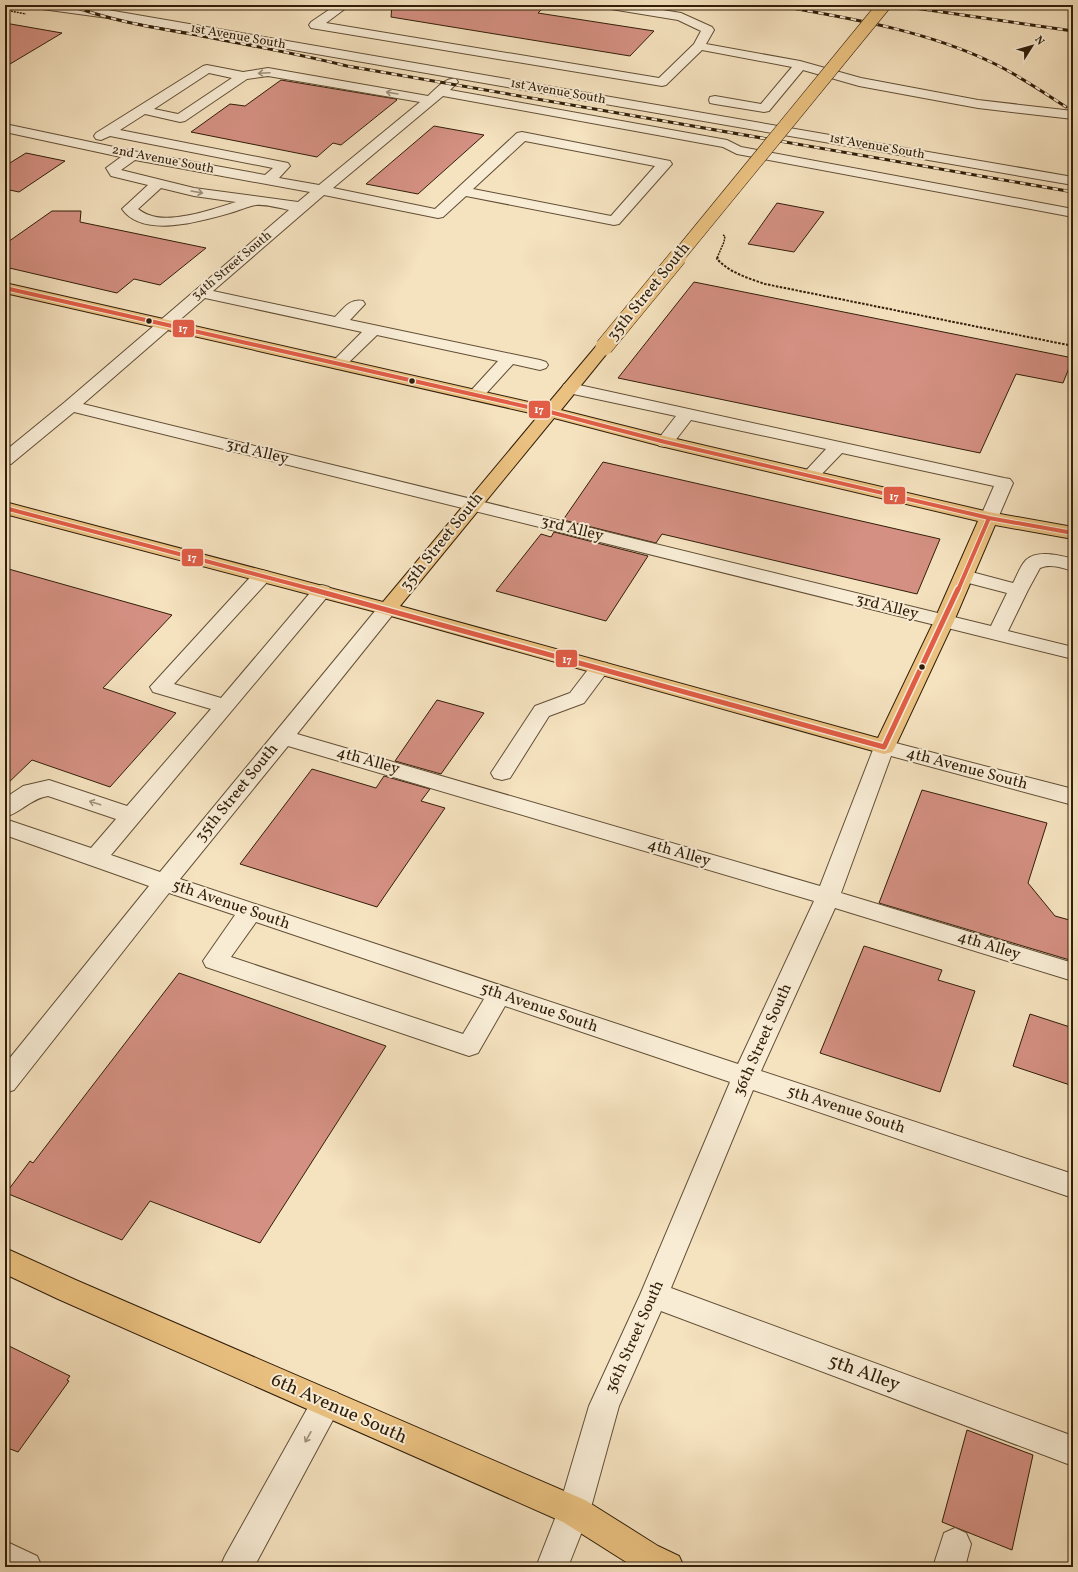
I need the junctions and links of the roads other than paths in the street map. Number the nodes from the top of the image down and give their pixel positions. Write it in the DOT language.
graph roads {
  1 [pos="42,5"];
  2 [pos="344,5"];
  3 [pos="611,5"];
  4 [pos="884,5"];
  5 [pos="699,46"];
  6 [pos="800,66"];
  7 [pos="460,75"];
  8 [pos="243,76"];
  9 [pos="435,96"];
  10 [pos="715,100"];
  11 [pos="142,110"];
  12 [pos="1073,115"];
  13 [pos="5,128"];
  14 [pos="777,130"];
  15 [pos="108,132"];
  16 [pos="86,145"];
  17 [pos="758,154"];
  18 [pos="133,155"];
  19 [pos="268,180"];
  20 [pos="1073,181"];
  21 [pos="159,183"];
  22 [pos="322,190"];
  23 [pos="463,191"];
  24 [pos="254,201"];
  25 [pos="300,207"];
  26 [pos="1073,213"];
  27 [pos="5,288"];
  28 [pos="201,293"];
  29 [pos="357,304"];
  30 [pos="339,322"];
  31 [pos="163,324"];
  32 [pos="374,330"];
  33 [pos="509,359"];
  34 [pos="338,364"];
  35 [pos="540,365"];
  36 [pos="570,388"];
  37 [pos="475,395"];
  38 [pos="71,406"];
  39 [pos="550,412"];
  40 [pos="686,414"];
  41 [pos="665,442"];
  42 [pos="838,447"];
  43 [pos="5,460"];
  44 [pos="810,476"];
  45 [pos="472,505"];
  46 [pos="5,508"];
  47 [pos="989,518"];
  48 [pos="1073,533"];
  49 [pos="1073,565"];
  50 [pos="262,576"];
  51 [pos="964,576"];
  52 [pos="1018,590"];
  53 [pos="322,591"];
  54 [pos="387,609"];
  55 [pos="944,621"];
  56 [pos="997,634"];
  57 [pos="1073,653"];
  58 [pos="600,668"];
  59 [pos="224,706"];
  60 [pos="283,736"];
  61 [pos="884,746"];
  62 [pos="502,773"];
  63 [pos="1073,797"];
  64 [pos="5,809"];
  65 [pos="132,816"];
  66 [pos="5,827"];
  67 [pos="96,858"];
  68 [pos="165,882"];
  69 [pos="828,896"];
  70 [pos="251,911"];
  71 [pos="1073,972"];
  72 [pos="499,995"];
  73 [pos="13,1059"];
  74 [pos="745,1077"];
  75 [pos="5,1083"];
  76 [pos="1073,1186"];
  77 [pos="5,1260"];
  78 [pos="654,1295"];
  79 [pos="327,1403"];
  80 [pos="1073,1451"];
  81 [pos="574,1511"];
  82 [pos="5,1557"];
  83 [pos="26,1567"];
  84 [pos="236,1567"];
  85 [pos="552,1567"];
  86 [pos="668,1567"];
  1 -- 7 [label="street, 1st Avenue South"];
  2 -- 5 [label="street"];
  3 -- 5 [label="street"];
  4 -- 36 [label="main road, 35th Street South, bridge"];
  5 -- 6 [label="street"];
  6 -- 10 [label="street"];
  6 -- 12 [label="street"];
  7 -- 9 [label="street, 34th Street South"];
  7 -- 14 [label="street, 1st Avenue South"];
  9 -- 8 [label="street, 1st Avenue South, one-way"];
  8 -- 11 [label="street"];
  8 -- 11 [label="street"];
  9 -- 17 [label="street, 1st Avenue South"];
  9 -- 22 [label="street, 34th Street South"];
  11 -- 15 [label="street"];
  13 -- 16 [label="street, 2nd Avenue South"];
  14 -- 17 [label="street"];
  14 -- 20 [label="street, 1st Avenue South"];
  15 -- 16 [label="street"];
  15 -- 19 [label="street"];
  16 -- 18 [label="street, 2nd Avenue South"];
  17 -- 26 [label="street, 1st Avenue South"];
  18 -- 19 [label="street, 2nd Avenue South"];
  18 -- 21 [label="street"];
  19 -- 22 [label="street, 2nd Avenue South"];
  21 -- 24 [label="street, one-way"];
  21 -- 24 [label="street"];
  22 -- 23 [label="street, 2nd Avenue South"];
  22 -- 25 [label="street, 34th Street South"];
  23 -- 23 [label="street"];
  24 -- 25 [label="street"];
  25 -- 28 [label="street, 34th Street South"];
  27 -- 31 [label="main road"];
  28 -- 30 [label="street"];
  28 -- 31 [label="street, 34th Street South"];
  29 -- 30 [label="street"];
  30 -- 32 [label="street"];
  31 -- 34 [label="main road"];
  31 -- 38 [label="street, 34th Street South"];
  32 -- 33 [label="street"];
  32 -- 34 [label="street"];
  33 -- 35 [label="street"];
  33 -- 37 [label="street"];
  34 -- 37 [label="main road"];
  36 -- 39 [label="main road, 35th Street South"];
  36 -- 40 [label="street"];
  37 -- 39 [label="main road"];
  38 -- 43 [label="street, 34th Street South"];
  38 -- 45 [label="street, 3rd Alley"];
  39 -- 41 [label="main road"];
  39 -- 45 [label="main road, 35th Street South"];
  40 -- 41 [label="street"];
  40 -- 42 [label="street"];
  41 -- 44 [label="main road"];
  42 -- 44 [label="street"];
  42 -- 47 [label="street"];
  44 -- 47 [label="main road"];
  45 -- 54 [label="main road, 35th Street South"];
  45 -- 55 [label="street, 3rd Alley"];
  46 -- 50 [label="main road, 4th Avenue South"];
  47 -- 48 [label="main road"];
  47 -- 51 [label="main road, 36th Street South"];
  49 -- 52 [label="street"];
  50 -- 53 [label="main road, 4th Avenue South"];
  50 -- 59 [label="street"];
  51 -- 52 [label="street"];
  51 -- 55 [label="main road, 36th Street South"];
  52 -- 56 [label="street"];
  53 -- 54 [label="main road, 4th Avenue South"];
  53 -- 59 [label="street"];
  54 -- 58 [label="main road, 4th Avenue South"];
  54 -- 60 [label="street, 35th Street South"];
  55 -- 56 [label="street, 3rd Alley"];
  55 -- 61 [label="main road, 36th Street South"];
  56 -- 57 [label="street, 3rd Alley"];
  58 -- 61 [label="main road, 4th Avenue South"];
  58 -- 62 [label="street"];
  59 -- 65 [label="street"];
  60 -- 68 [label="street, 35th Street South"];
  60 -- 69 [label="street, 4th Alley"];
  61 -- 63 [label="street, 4th Avenue South"];
  61 -- 69 [label="street, 36th Street South"];
  65 -- 64 [label="street, one-way"];
  65 -- 67 [label="street"];
  66 -- 67 [label="street, 5th Avenue South"];
  67 -- 68 [label="street, 5th Avenue South"];
  68 -- 70 [label="street, 5th Avenue South"];
  68 -- 73 [label="street, 35th Street South"];
  69 -- 71 [label="street, 4th Alley"];
  69 -- 74 [label="street, 36th Street South"];
  70 -- 72 [label="street, 5th Avenue South"];
  70 -- 72 [label="street"];
  72 -- 74 [label="street, 5th Avenue South"];
  73 -- 75 [label="street, 35th Street South"];
  74 -- 76 [label="street, 5th Avenue South"];
  74 -- 78 [label="street, 36th Street South"];
  77 -- 79 [label="main road, 6th Avenue South"];
  78 -- 80 [label="street, 5th Alley"];
  78 -- 81 [label="street, 36th Street South"];
  79 -- 81 [label="main road, 6th Avenue South"];
  79 -- 84 [label="street, one-way"];
  81 -- 85 [label="street, 36th Street South"];
  81 -- 86 [label="main road, 6th Avenue South"];
  82 -- 83 [label="street"];
}
